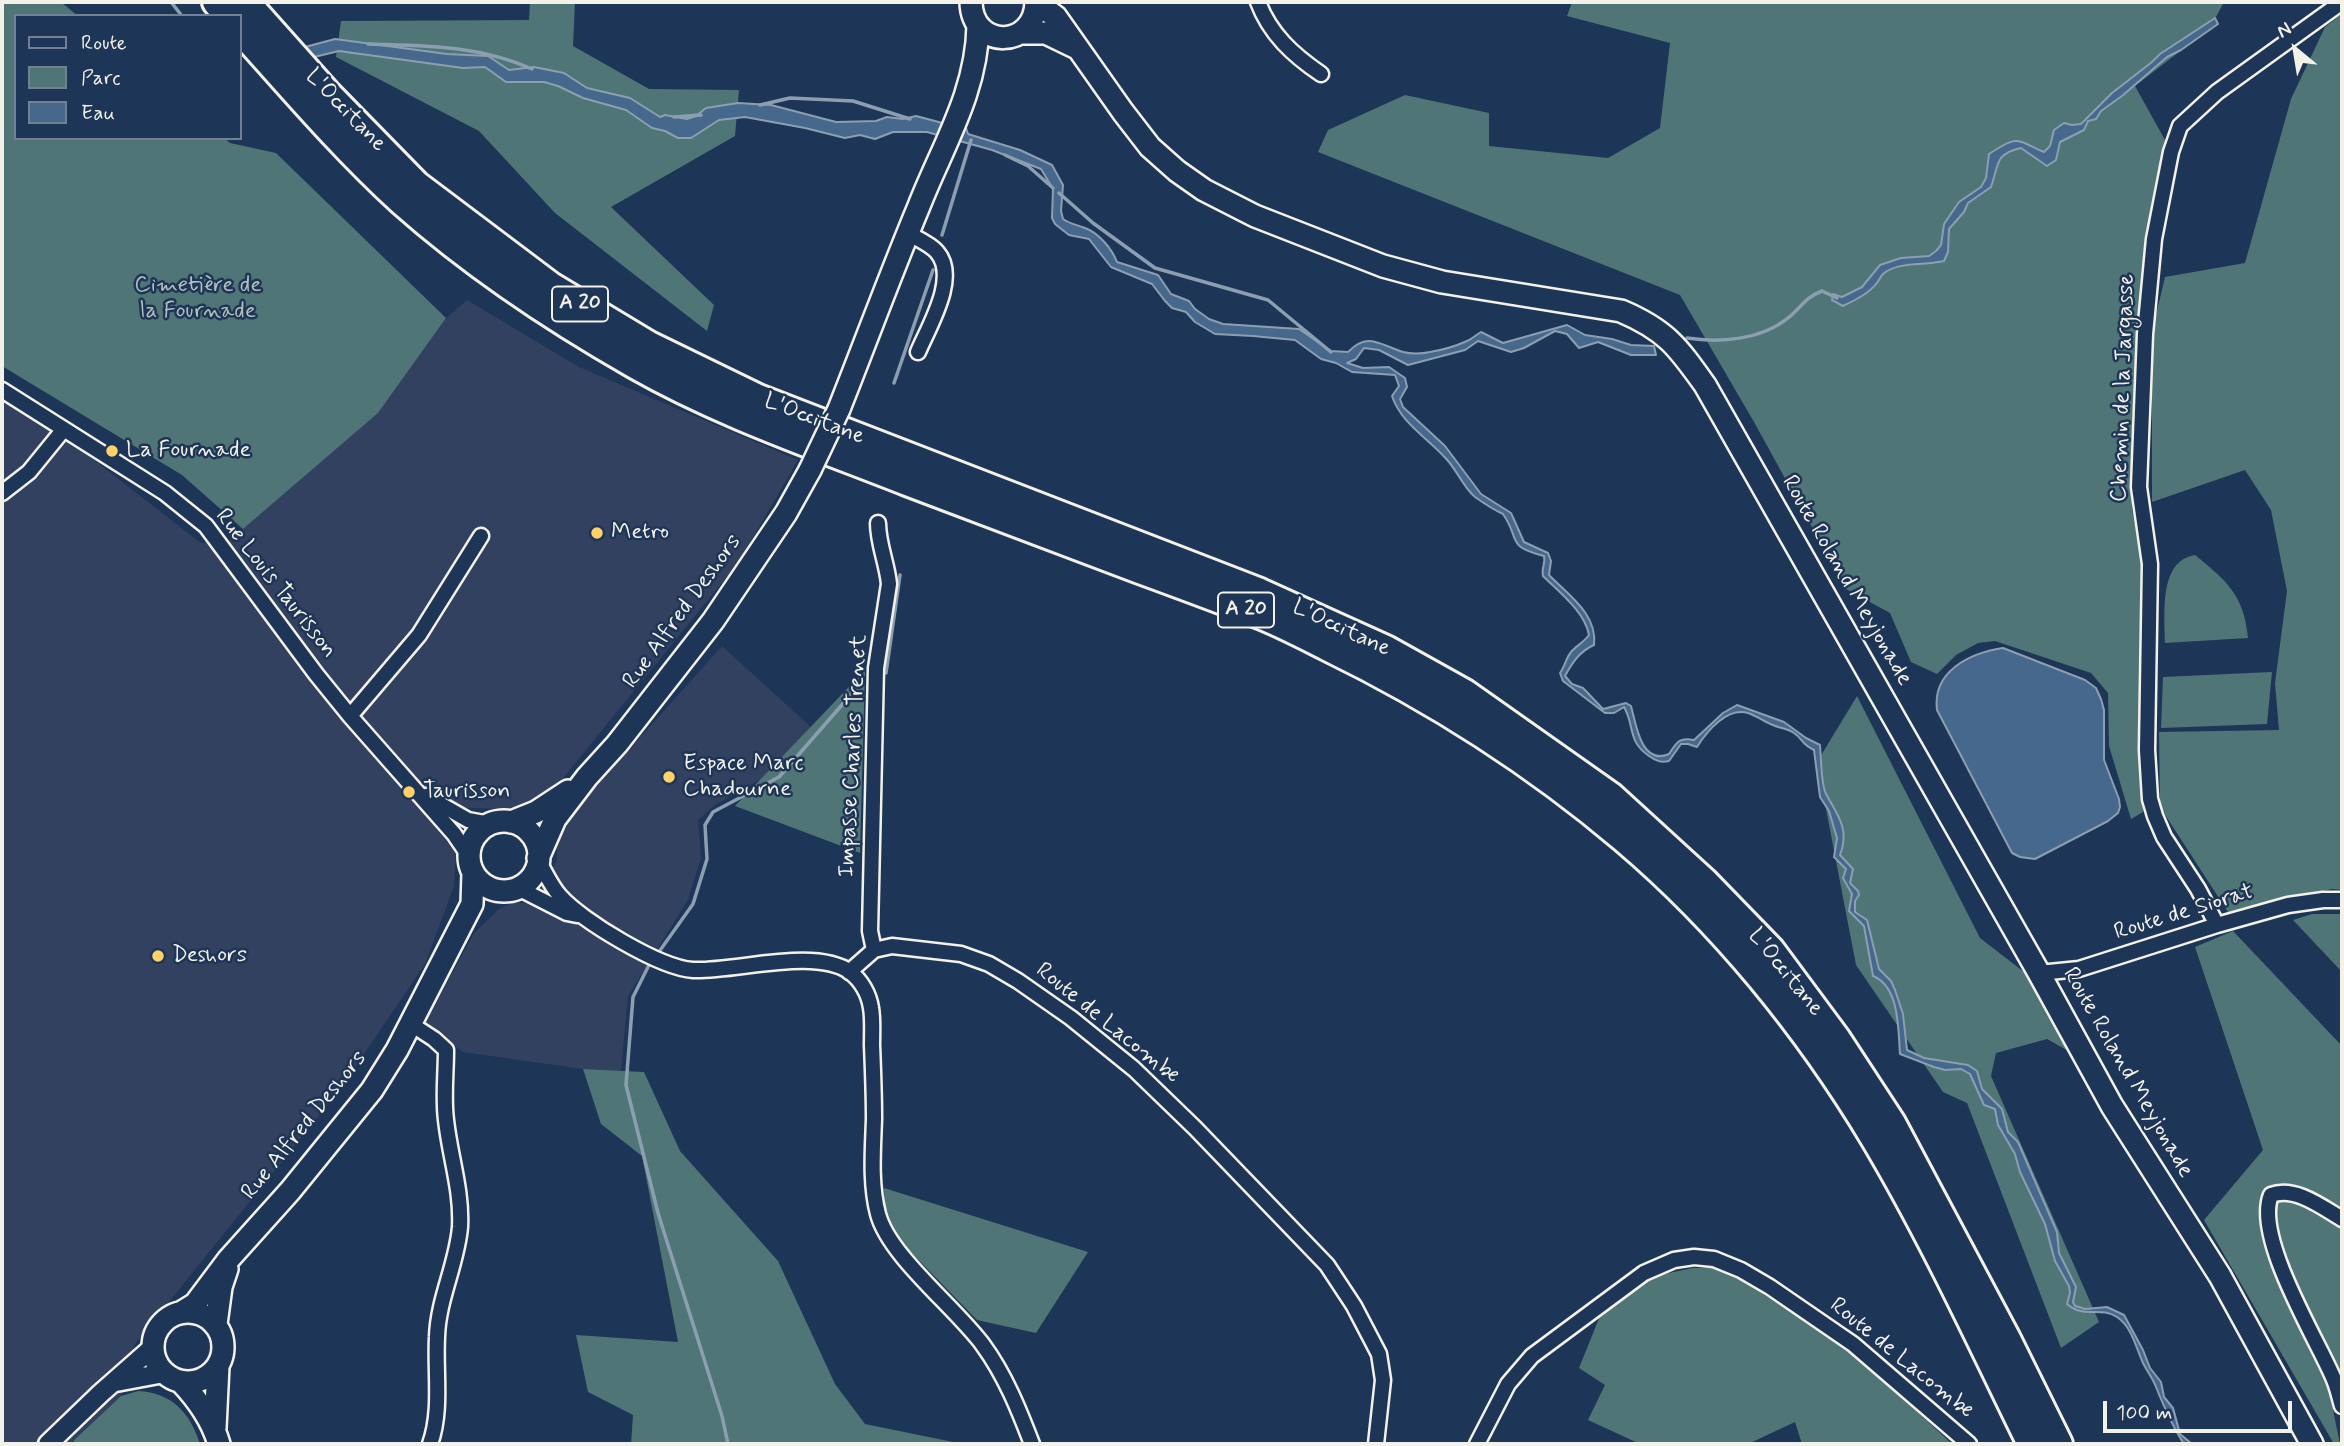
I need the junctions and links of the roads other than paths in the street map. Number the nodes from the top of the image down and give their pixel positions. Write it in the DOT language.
graph roads {
  1 [pos="246,2"];
  2 [pos="1036,2"];
  3 [pos="1258,2"];
  4 [pos="2342,2"];
  5 [pos="972,12"];
  6 [pos="242,32"];
  7 [pos="1015,35"];
  8 [pos="1079,50"];
  9 [pos="1321,74"];
  10 [pos="971,81"];
  11 [pos="909,234"];
  12 [pos="918,352"];
  13 [pos="2,390"];
  14 [pos="64,429"];
  15 [pos="2,493"];
  16 [pos="878,523"];
  17 [pos="481,536"];
  18 [pos="350,716"];
  19 [pos="587,777"];
  20 [pos="416,790"];
  21 [pos="500,823"];
  22 [pos="538,859"];
  23 [pos="471,864"];
  24 [pos="513,889"];
  25 [pos="2342,900"];
  26 [pos="584,917"];
  27 [pos="2217,925"];
  28 [pos="453,944"];
  29 [pos="874,950"];
  30 [pos="849,972"];
  31 [pos="2039,974"];
  32 [pos="411,1024"];
  33 [pos="2342,1219"];
  34 [pos="228,1260"];
  35 [pos="182,1311"];
  36 [pos="216,1324"];
  37 [pos="152,1348"];
  38 [pos="218,1366"];
  39 [pos="173,1377"];
  40 [pos="113,1382"];
  41 [pos="2342,1406"];
  42 [pos="217,1437"];
  43 [pos="48,1444"];
  44 [pos="430,1444"];
  45 [pos="1032,1444"];
  46 [pos="1376,1444"];
  47 [pos="1477,1444"];
  48 [pos="1969,1444"];
  49 [pos="2031,1444"];
  50 [pos="2059,1444"];
  51 [pos="2312,1444"];
  1 -- 50 [label="highway, L'Occitane / A 20"];
  2 -- 7 [label="main road"];
  2 -- 8 [label="main road, Route Roland Meyjonade"];
  3 -- 9 [label="street"];
  4 -- 27 [label="street, Chemin de la Jargasse"];
  5 -- 7 [label="main road, Route Roland Meyjonade"];
  5 -- 10 [label="main road"];
  6 -- 49 [label="highway, L'Occitane / A 20"];
  7 -- 8 [label="main road, Route Roland Meyjonade"];
  7 -- 10 [label="main road"];
  8 -- 31 [label="main road, Route Roland Meyjonade"];
  10 -- 11 [label="main road"];
  11 -- 12 [label="street"];
  11 -- 19 [label="main road, Rue Alfred Deshors, bridge"];
  13 -- 14 [label="street, Rue Louis Taurisson"];
  14 -- 15 [label="street"];
  14 -- 18 [label="street, Rue Louis Taurisson"];
  16 -- 29 [label="street, Impasse Charles Trenet"];
  17 -- 18 [label="street"];
  18 -- 20 [label="street, Rue Louis Taurisson"];
  19 -- 21 [label="main road"];
  19 -- 22 [label="main road"];
  20 -- 21 [label="street"];
  20 -- 23 [label="street, Rue Louis Taurisson"];
  21 -- 22 [label="main road"];
  21 -- 23 [label="main road"];
  22 -- 24 [label="main road"];
  22 -- 26 [label="street"];
  23 -- 24 [label="main road"];
  23 -- 28 [label="main road"];
  24 -- 26 [label="street"];
  24 -- 28 [label="main road"];
  25 -- 27 [label="street, Route de Siorat"];
  26 -- 30 [label="street"];
  27 -- 31 [label="street, Route de Siorat"];
  28 -- 32 [label="main road, Rue Alfred Deshors"];
  29 -- 30 [label="street"];
  29 -- 46 [label="street, Route de Lacombe"];
  30 -- 45 [label="street"];
  31 -- 51 [label="main road, Route Roland Meyjonade"];
  32 -- 34 [label="main road, Rue Alfred Deshors"];
  32 -- 44 [label="street"];
  33 -- 41 [label="street"];
  34 -- 35 [label="main road, Rue Alfred Deshors"];
  34 -- 36 [label="main road, Rue Alfred Deshors"];
  35 -- 36 [label="main road"];
  35 -- 37 [label="main road"];
  36 -- 38 [label="main road"];
  37 -- 39 [label="main road"];
  37 -- 40 [label="street"];
  38 -- 39 [label="main road"];
  38 -- 42 [label="main road"];
  39 -- 40 [label="street"];
  39 -- 42 [label="main road"];
  40 -- 43 [label="street"];
  47 -- 48 [label="street, Route de Lacombe"];
}
